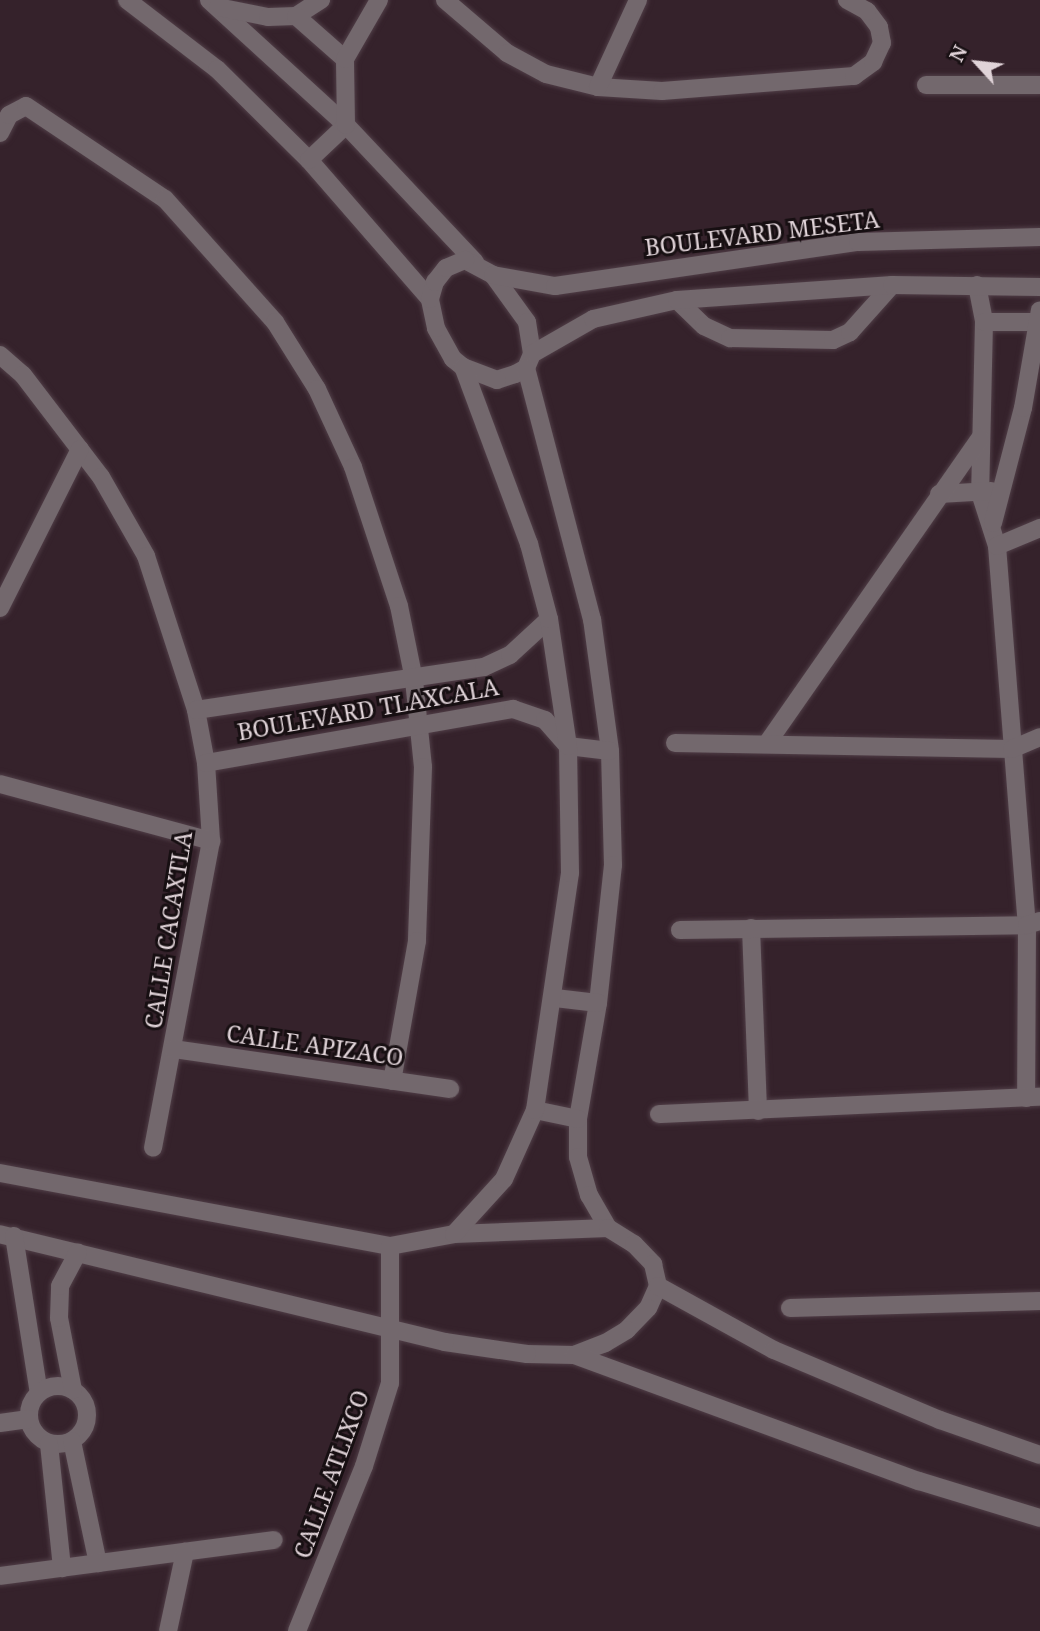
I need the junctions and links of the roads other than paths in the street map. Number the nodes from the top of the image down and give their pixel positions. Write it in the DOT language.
graph roads {
  1 [pos="127,0"];
  2 [pos="321,0"];
  3 [pos="379,0"];
  4 [pos="445,0"];
  5 [pos="638,0"];
  6 [pos="847,0"];
  7 [pos="213,3"];
  8 [pos="296,16"];
  9 [pos="345,59"];
  10 [pos="926,85"];
  11 [pos="1040,85"];
  12 [pos="598,87"];
  13 [pos="346,125"];
  14 [pos="0,133"];
  15 [pos="309,160"];
  16 [pos="1040,237"];
  17 [pos="475,262"];
  18 [pos="493,275"];
  19 [pos="892,285"];
  20 [pos="977,285"];
  21 [pos="1040,287"];
  22 [pos="430,299"];
  23 [pos="677,300"];
  24 [pos="1038,316"];
  25 [pos="984,322"];
  26 [pos="0,355"];
  27 [pos="529,361"];
  28 [pos="463,367"];
  29 [pos="980,438"];
  30 [pos="80,449"];
  31 [pos="1003,490"];
  32 [pos="980,493"];
  33 [pos="939,494"];
  34 [pos="993,523"];
  35 [pos="1040,528"];
  36 [pos="997,546"];
  37 [pos="0,608"];
  38 [pos="549,619"];
  39 [pos="414,680"];
  40 [pos="196,709"];
  41 [pos="419,727"];
  42 [pos="1040,737"];
  43 [pos="768,742"];
  44 [pos="675,743"];
  45 [pos="568,746"];
  46 [pos="1012,749"];
  47 [pos="610,751"];
  48 [pos="206,763"];
  49 [pos="1,790"];
  50 [pos="211,841"];
  51 [pos="1033,923"];
  52 [pos="751,928"];
  53 [pos="680,930"];
  54 [pos="555,998"];
  55 [pos="598,1003"];
  56 [pos="173,1049"];
  57 [pos="392,1081"];
  58 [pos="450,1089"];
  59 [pos="1033,1098"];
  60 [pos="535,1110"];
  61 [pos="758,1111"];
  62 [pos="659,1114"];
  63 [pos="578,1119"];
  64 [pos="153,1148"];
  65 [pos="0,1173"];
  66 [pos="608,1228"];
  67 [pos="454,1234"];
  68 [pos="7,1235"];
  69 [pos="390,1247"];
  70 [pos="78,1252"];
  71 [pos="658,1286"];
  72 [pos="1040,1301"];
  73 [pos="790,1308"];
  74 [pos="387,1325"];
  75 [pos="574,1355"];
  76 [pos="73,1390"];
  77 [pos="39,1393"];
  78 [pos="29,1419"];
  79 [pos="0,1423"];
  80 [pos="72,1441"];
  81 [pos="49,1444"];
  82 [pos="1040,1455"];
  83 [pos="1040,1518"];
  84 [pos="274,1540"];
  85 [pos="185,1552"];
  86 [pos="97,1563"];
  87 [pos="62,1568"];
  88 [pos="0,1576"];
  89 [pos="168,1631"];
  90 [pos="297,1631"];
  1 -- 15 [label="street"];
  2 -- 8 [label="street"];
  3 -- 9 [label="street"];
  4 -- 12 [label="street"];
  5 -- 12 [label="street"];
  6 -- 12 [label="street"];
  7 -- 8 [label="street"];
  7 -- 13 [label="street"];
  8 -- 9 [label="street"];
  9 -- 13 [label="street"];
  10 -- 11 [label="street"];
  13 -- 15 [label="street"];
  13 -- 17 [label="street"];
  14 -- 39 [label="street"];
  15 -- 22 [label="street"];
  16 -- 18 [label="street, BOULEVARD MESETA"];
  17 -- 18 [label="street"];
  17 -- 22 [label="street"];
  18 -- 27 [label="street"];
  19 -- 20 [label="street"];
  19 -- 23 [label="street"];
  19 -- 23 [label="street"];
  20 -- 21 [label="street"];
  20 -- 25 [label="street"];
  22 -- 28 [label="street"];
  23 -- 27 [label="street"];
  24 -- 25 [label="street"];
  24 -- 31 [label="street"];
  25 -- 29 [label="street"];
  26 -- 30 [label="street, CALLE CACAXTLA"];
  27 -- 28 [label="street"];
  27 -- 47 [label="street"];
  28 -- 38 [label="street"];
  29 -- 32 [label="street"];
  29 -- 33 [label="street"];
  30 -- 37 [label="street"];
  30 -- 40 [label="street, CALLE CACAXTLA"];
  31 -- 32 [label="street"];
  31 -- 34 [label="street"];
  32 -- 33 [label="street"];
  32 -- 34 [label="street"];
  33 -- 43 [label="street"];
  34 -- 36 [label="street"];
  35 -- 36 [label="street"];
  36 -- 46 [label="street"];
  38 -- 39 [label="street, BOULEVARD TLAXCALA"];
  38 -- 45 [label="street"];
  39 -- 40 [label="street, BOULEVARD TLAXCALA"];
  39 -- 41 [label="street"];
  40 -- 48 [label="street, CALLE CACAXTLA"];
  41 -- 45 [label="street, BOULEVARD TLAXCALA"];
  41 -- 48 [label="street, BOULEVARD TLAXCALA"];
  41 -- 57 [label="street"];
  42 -- 46 [label="street"];
  43 -- 44 [label="street"];
  43 -- 46 [label="street"];
  45 -- 47 [label="street"];
  45 -- 54 [label="street"];
  46 -- 51 [label="street"];
  47 -- 55 [label="street"];
  48 -- 50 [label="street, CALLE CACAXTLA"];
  49 -- 50 [label="street"];
  50 -- 56 [label="street, CALLE CACAXTLA"];
  51 -- 52 [label="street"];
  51 -- 59 [label="street"];
  52 -- 53 [label="street"];
  52 -- 61 [label="street"];
  54 -- 55 [label="street"];
  54 -- 60 [label="street"];
  55 -- 63 [label="street"];
  56 -- 57 [label="street, CALLE APIZACO"];
  56 -- 64 [label="street, CALLE CACAXTLA"];
  57 -- 58 [label="street, CALLE APIZACO"];
  59 -- 61 [label="street"];
  60 -- 63 [label="street"];
  60 -- 67 [label="street"];
  61 -- 62 [label="street"];
  63 -- 66 [label="street"];
  65 -- 69 [label="street"];
  66 -- 67 [label="street"];
  66 -- 71 [label="street"];
  67 -- 69 [label="street"];
  68 -- 70 [label="street"];
  68 -- 77 [label="street"];
  69 -- 74 [label="street, CALLE ATLIXCO"];
  70 -- 74 [label="street"];
  70 -- 76 [label="street"];
  71 -- 75 [label="street"];
  71 -- 82 [label="street"];
  72 -- 73 [label="street"];
  74 -- 75 [label="street"];
  74 -- 90 [label="street, CALLE ATLIXCO"];
  75 -- 83 [label="street"];
  76 -- 77 [label="street"];
  76 -- 80 [label="street"];
  77 -- 78 [label="street"];
  78 -- 79 [label="street"];
  78 -- 81 [label="street"];
  80 -- 81 [label="street"];
  80 -- 86 [label="street"];
  81 -- 87 [label="street"];
  84 -- 85 [label="street"];
  85 -- 86 [label="street"];
  85 -- 89 [label="street"];
  86 -- 87 [label="street"];
  87 -- 88 [label="street"];
}
